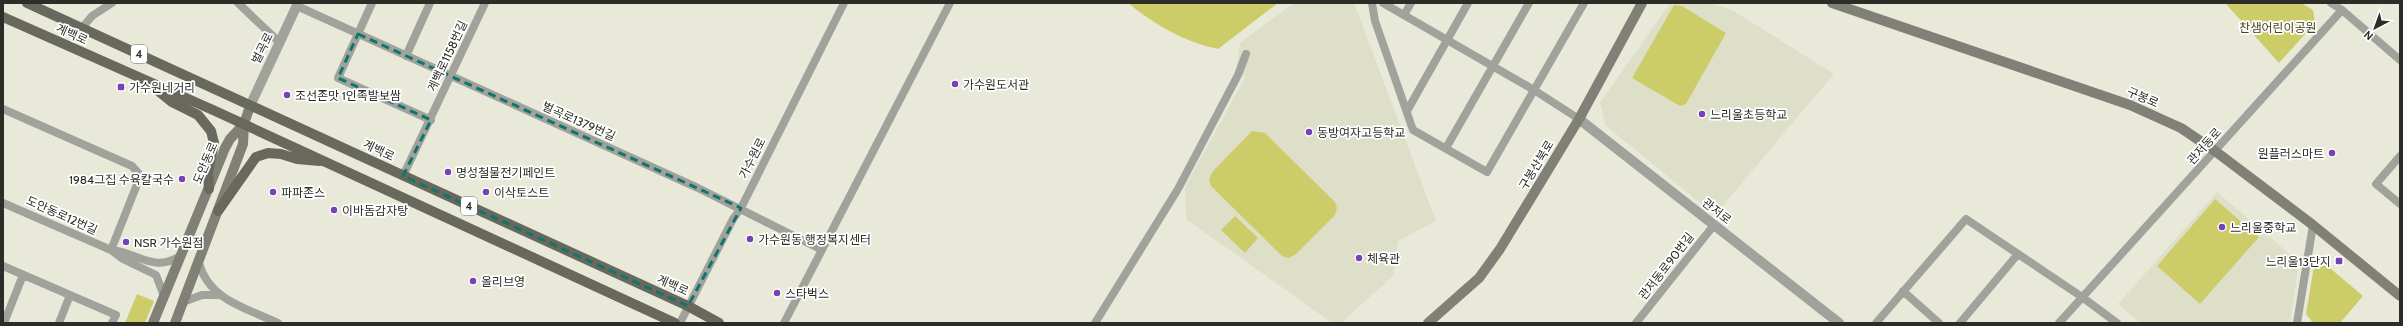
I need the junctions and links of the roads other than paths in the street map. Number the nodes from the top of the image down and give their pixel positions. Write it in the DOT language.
graph roads {
  1 [pos="27,3"];
  2 [pos="112,3"];
  3 [pos="238,3"];
  4 [pos="372,3"];
  5 [pos="430,3"];
  6 [pos="485,3"];
  7 [pos="844,3"];
  8 [pos="950,3"];
  9 [pos="1372,3"];
  10 [pos="1383,3"];
  11 [pos="1411,3"];
  12 [pos="1468,3"];
  13 [pos="1529,3"];
  14 [pos="1584,3"];
  15 [pos="1642,3"];
  16 [pos="1832,3"];
  17 [pos="2331,3"];
  18 [pos="298,4"];
  19 [pos="2342,10"];
  20 [pos="1404,15"];
  21 [pos="3,17"];
  22 [pos="82,28"];
  23 [pos="358,34"];
  24 [pos="1447,40"];
  25 [pos="279,42"];
  26 [pos="1246,54"];
  27 [pos="406,56"];
  28 [pos="2400,60"];
  29 [pos="1493,66"];
  30 [pos="451,76"];
  31 [pos="147,82"];
  32 [pos="1534,90"];
  33 [pos="250,106"];
  34 [pos="3,109"];
  35 [pos="1407,111"];
  36 [pos="1579,119"];
  37 [pos="431,120"];
  38 [pos="244,124"];
  39 [pos="1446,148"];
  40 [pos="2215,151"];
  41 [pos="2400,156"];
  42 [pos="323,160"];
  43 [pos="403,176"];
  44 [pos="209,189"];
  45 [pos="3,203"];
  46 [pos="2400,204"];
  47 [pos="741,208"];
  48 [pos="218,211"];
  49 [pos="1714,225"];
  50 [pos="2313,225"];
  51 [pos="110,250"];
  52 [pos="822,250"];
  53 [pos="2018,254"];
  54 [pos="180,256"];
  55 [pos="199,263"];
  56 [pos="3,266"];
  57 [pos="23,275"];
  58 [pos="1903,291"];
  59 [pos="70,295"];
  60 [pos="218,295"];
  61 [pos="164,296"];
  62 [pos="2082,296"];
  63 [pos="2400,296"];
  64 [pos="183,302"];
  65 [pos="688,306"];
  66 [pos="114,319"];
  67 [pos="4,323"];
  68 [pos="59,323"];
  69 [pos="153,323"];
  70 [pos="175,323"];
  71 [pos="278,323"];
  72 [pos="675,323"];
  73 [pos="680,323"];
  74 [pos="719,323"];
  75 [pos="784,323"];
  76 [pos="1095,323"];
  77 [pos="1428,323"];
  78 [pos="1636,323"];
  79 [pos="1839,323"];
  80 [pos="1876,323"];
  81 [pos="1940,323"];
  82 [pos="1960,323"];
  83 [pos="2059,323"];
  84 [pos="2117,323"];
  85 [pos="2297,323"];
  1 -- 22 [label="main road, 계백로 / 4"];
  2 -- 22 [label="street"];
  3 -- 25 [label="street"];
  4 -- 23 [label="street"];
  5 -- 27 [label="street"];
  6 -- 30 [label="street, 계백로1158번길"];
  7 -- 47 [label="street, 가수원로"];
  8 -- 52 [label="street"];
  9 -- 35 [label="street"];
  10 -- 20 [label="street"];
  11 -- 20 [label="street"];
  12 -- 24 [label="street"];
  13 -- 29 [label="street"];
  14 -- 32 [label="street"];
  15 -- 36 [label="main road, 구봉산북로"];
  16 -- 40 [label="main road, 구봉로"];
  17 -- 19 [label="street"];
  18 -- 23 [label="street, 벌곡로1379번길"];
  18 -- 25 [label="street, 벌곡로"];
  19 -- 28 [label="street"];
  19 -- 40 [label="street, 관저동로"];
  20 -- 24 [label="street"];
  21 -- 31 [label="main road, 계백로 / 4"];
  22 -- 33 [label="main road, 계백로 / 4"];
  23 -- 27 [label="street, 벌곡로1379번길"];
  23 -- 37 [label="street"];
  24 -- 29 [label="street"];
  24 -- 35 [label="street"];
  25 -- 33 [label="street, 벌곡로"];
  26 -- 76 [label="street"];
  27 -- 30 [label="street, 벌곡로1379번길"];
  29 -- 32 [label="street"];
  29 -- 39 [label="street"];
  30 -- 37 [label="street, 계백로1158번길"];
  30 -- 47 [label="street, 벌곡로1379번길"];
  31 -- 38 [label="main road, 계백로 / 4"];
  31 -- 44 [label="main road"];
  32 -- 36 [label="street"];
  32 -- 39 [label="street"];
  33 -- 38 [label="main road"];
  33 -- 43 [label="main road, 계백로 / 4"];
  34 -- 51 [label="street"];
  35 -- 39 [label="street"];
  36 -- 49 [label="street, 관저로"];
  36 -- 77 [label="main road, 구봉산북로"];
  37 -- 43 [label="street, 계백로1158번길"];
  38 -- 42 [label="main road, 계백로 / 4"];
  38 -- 44 [label="main road, 도안동로"];
  38 -- 48 [label="main road"];
  40 -- 50 [label="main road, 구봉로"];
  40 -- 62 [label="street, 관저동로"];
  41 -- 46 [label="street"];
  42 -- 48 [label="main road"];
  42 -- 72 [label="main road, 계백로 / 4"];
  43 -- 65 [label="main road, 계백로 / 4"];
  44 -- 54 [label="main road, 도안동로"];
  45 -- 51 [label="street, 도안동로12번길"];
  47 -- 52 [label="street, 벌곡로1379번길"];
  47 -- 65 [label="street, 가수원로"];
  48 -- 55 [label="main road"];
  49 -- 78 [label="street, 관저동로90번길"];
  49 -- 79 [label="street, 관저로"];
  50 -- 63 [label="main road, 구봉로"];
  50 -- 85 [label="street"];
  51 -- 54 [label="street"];
  51 -- 61 [label="street"];
  52 -- 75 [label="street"];
  53 -- 58 [label="street"];
  53 -- 62 [label="street"];
  53 -- 82 [label="street"];
  54 -- 61 [label="main road, 도안동로"];
  55 -- 60 [label="street"];
  55 -- 64 [label="main road"];
  56 -- 57 [label="street"];
  57 -- 59 [label="street"];
  57 -- 67 [label="street"];
  58 -- 80 [label="street"];
  58 -- 81 [label="street"];
  59 -- 66 [label="street"];
  59 -- 68 [label="street"];
  60 -- 64 [label="street"];
  60 -- 71 [label="street"];
  61 -- 69 [label="main road, 도안동로"];
  62 -- 83 [label="street, 관저동로"];
  62 -- 84 [label="street"];
  64 -- 70 [label="main road"];
  65 -- 73 [label="street, 가수원로"];
  65 -- 74 [label="main road, 계백로 / 4"];
}
